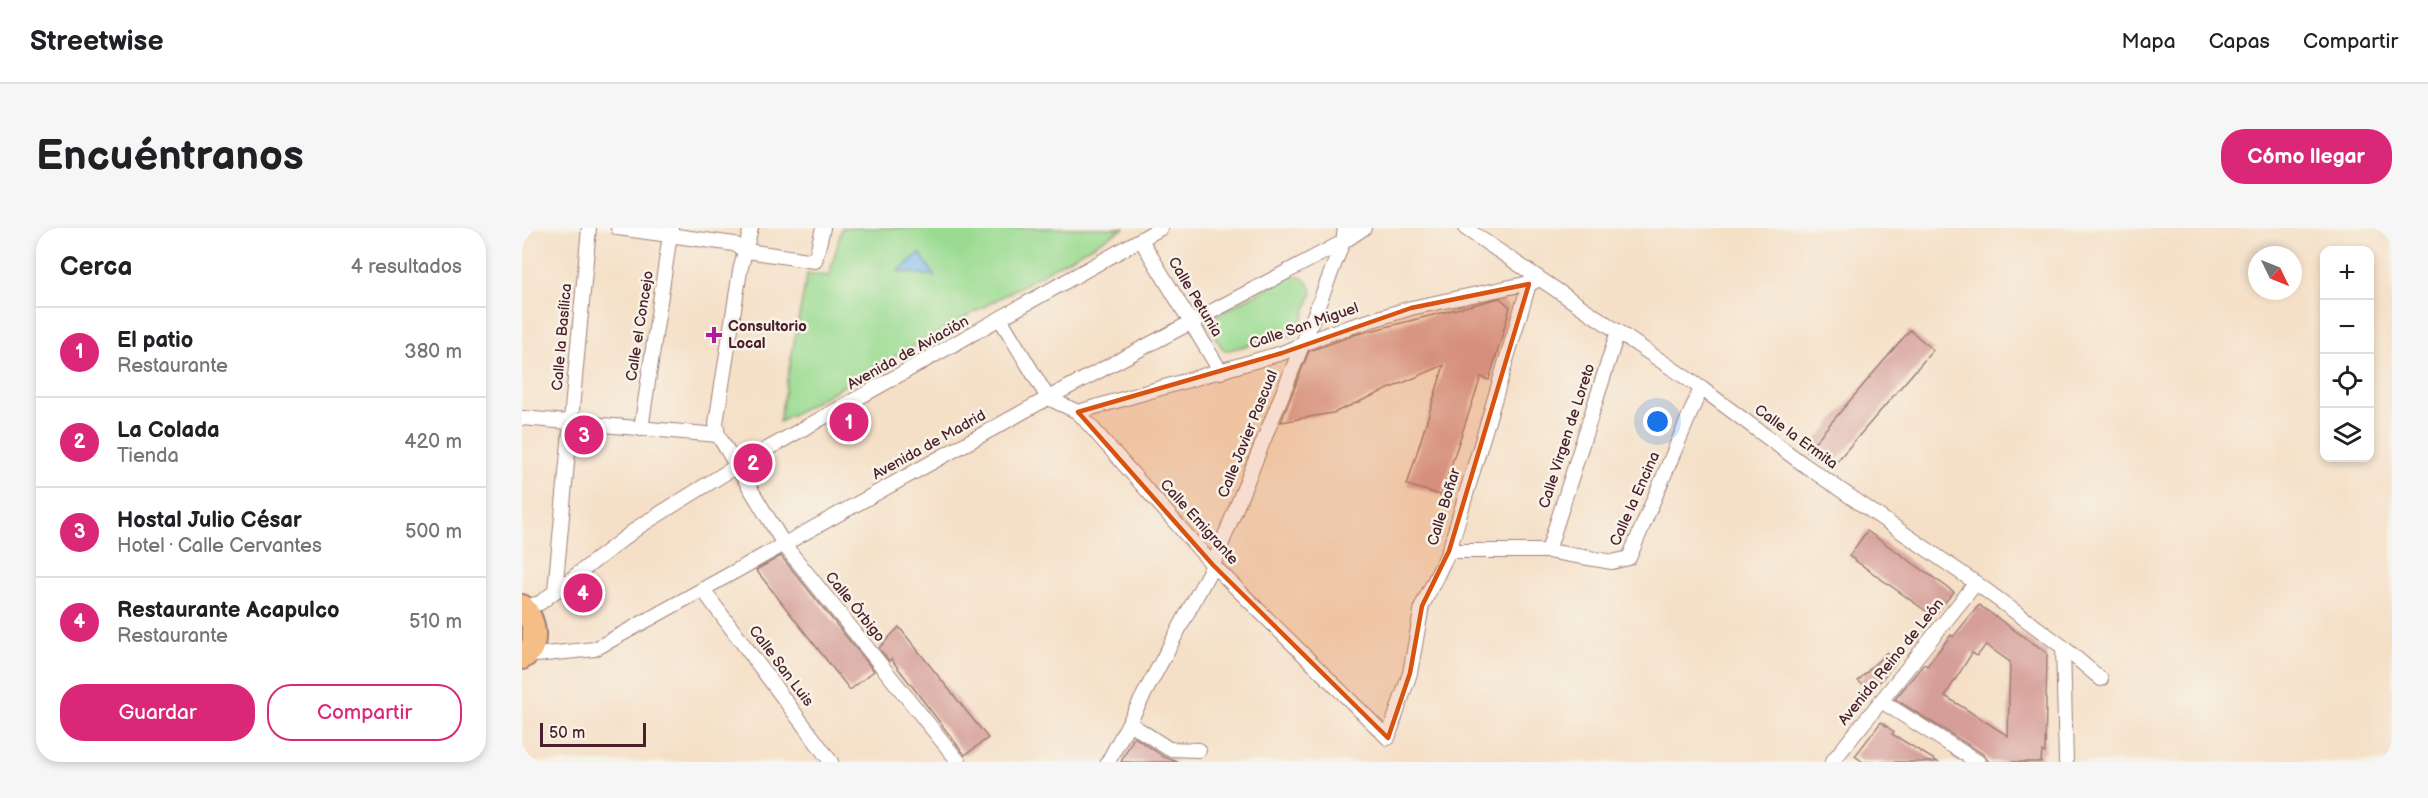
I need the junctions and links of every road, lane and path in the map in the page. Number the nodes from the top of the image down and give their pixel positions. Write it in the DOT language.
graph roads {
  1 [pos="589,228"];
  2 [pos="618,228"];
  3 [pos="751,228"];
  4 [pos="823,228"];
  5 [pos="1161,228"];
  6 [pos="1364,228"];
  7 [pos="1465,228"];
  8 [pos="671,232"];
  9 [pos="1344,235"];
  10 [pos="1141,240"];
  11 [pos="747,250"];
  12 [pos="1536,282"];
  13 [pos="1001,320"];
  14 [pos="1191,321"];
  15 [pos="1618,331"];
  16 [pos="1302,345"];
  17 [pos="1221,372"];
  18 [pos="1701,388"];
  19 [pos="1048,398"];
  20 [pos="1078,412"];
  21 [pos="522,418"];
  22 [pos="571,422"];
  23 [pos="641,429"];
  24 [pos="718,435"];
  25 [pos="735,466"];
  26 [pos="785,546"];
  27 [pos="1548,550"];
  28 [pos="1449,551"];
  29 [pos="1214,565"];
  30 [pos="1976,583"];
  31 [pos="703,590"];
  32 [pos="555,591"];
  33 [pos="522,607"];
  34 [pos="2063,647"];
  35 [pos="524,657"];
  36 [pos="2102,680"];
  37 [pos="1881,701"];
  38 [pos="1129,723"];
  39 [pos="1388,738"];
  40 [pos="1199,750"];
  41 [pos="1166,756"];
  42 [pos="831,762"];
  43 [pos="959,762"];
  44 [pos="1108,762"];
  45 [pos="1832,762"];
  46 [pos="1978,762"];
  47 [pos="2066,762"];
  1 -- 22 [label="street, Calle la Basílica"];
  2 -- 8 [label="street"];
  3 -- 11 [label="street"];
  4 -- 11 [label="street"];
  5 -- 10 [label="street, Avenida de Aviación"];
  6 -- 9 [label="street"];
  7 -- 12 [label="street, Calle la Ermita"];
  8 -- 11 [label="street"];
  8 -- 23 [label="street, Calle el Concejo"];
  9 -- 14 [label="street, Avenida de Madrid"];
  9 -- 16 [label="street, Calle Javier Pascual"];
  10 -- 13 [label="street, Avenida de Aviación"];
  10 -- 14 [label="street, Calle Petunia"];
  11 -- 24 [label="street"];
  12 -- 15 [label="street, Calle la Ermita"];
  12 -- 16 [label="street, Calle San Miguel"];
  12 -- 28 [label="street, Calle Boñar"];
  13 -- 19 [label="street"];
  13 -- 25 [label="street, Avenida de Aviación"];
  14 -- 17 [label="street, Calle Petunia"];
  14 -- 19 [label="street, Avenida de Madrid"];
  15 -- 18 [label="street, Calle la Ermita"];
  15 -- 27 [label="street, Calle Virgen de Loreto"];
  16 -- 17 [label="street, Calle San Miguel"];
  16 -- 29 [label="street, Calle Javier Pascual"];
  17 -- 20 [label="street, Calle San Miguel"];
  18 -- 27 [label="street, Calle la Encina"];
  18 -- 30 [label="street, Calle la Ermita"];
  19 -- 20 [label="street, Calle Emigrante"];
  19 -- 26 [label="street, Avenida de Madrid"];
  20 -- 29 [label="street, Calle Emigrante"];
  21 -- 22 [label="street"];
  22 -- 23 [label="street"];
  22 -- 32 [label="street, Calle la Basílica"];
  23 -- 24 [label="street"];
  24 -- 25 [label="street, Calle Órbigo"];
  25 -- 26 [label="street, Calle Órbigo"];
  25 -- 32 [label="street, Avenida de Aviación"];
  26 -- 31 [label="street, Avenida de Madrid"];
  26 -- 43 [label="street, Calle Órbigo"];
  27 -- 28 [label="street, Calle la Encina"];
  28 -- 39 [label="street, Calle Boñar"];
  29 -- 38 [label="street, Calle Javier Pascual"];
  29 -- 39 [label="street, Calle Emigrante"];
  30 -- 34 [label="street, Calle la Ermita"];
  30 -- 37 [label="street, Avenida Reino de León"];
  31 -- 35 [label="street, Avenida de Madrid"];
  31 -- 42 [label="street, Calle San Luis"];
  32 -- 33 [label="street, Avenida de Aviación"];
  33 -- 35 [label="highway"];
  34 -- 36 [label="street, Calle la Ermita"];
  34 -- 47 [label="street"];
  37 -- 45 [label="street, Avenida Reino de León"];
  37 -- 46 [label="street"];
  38 -- 41 [label="street"];
  38 -- 44 [label="street, Calle Javier Pascual"];
  40 -- 41 [label="street"];
}
